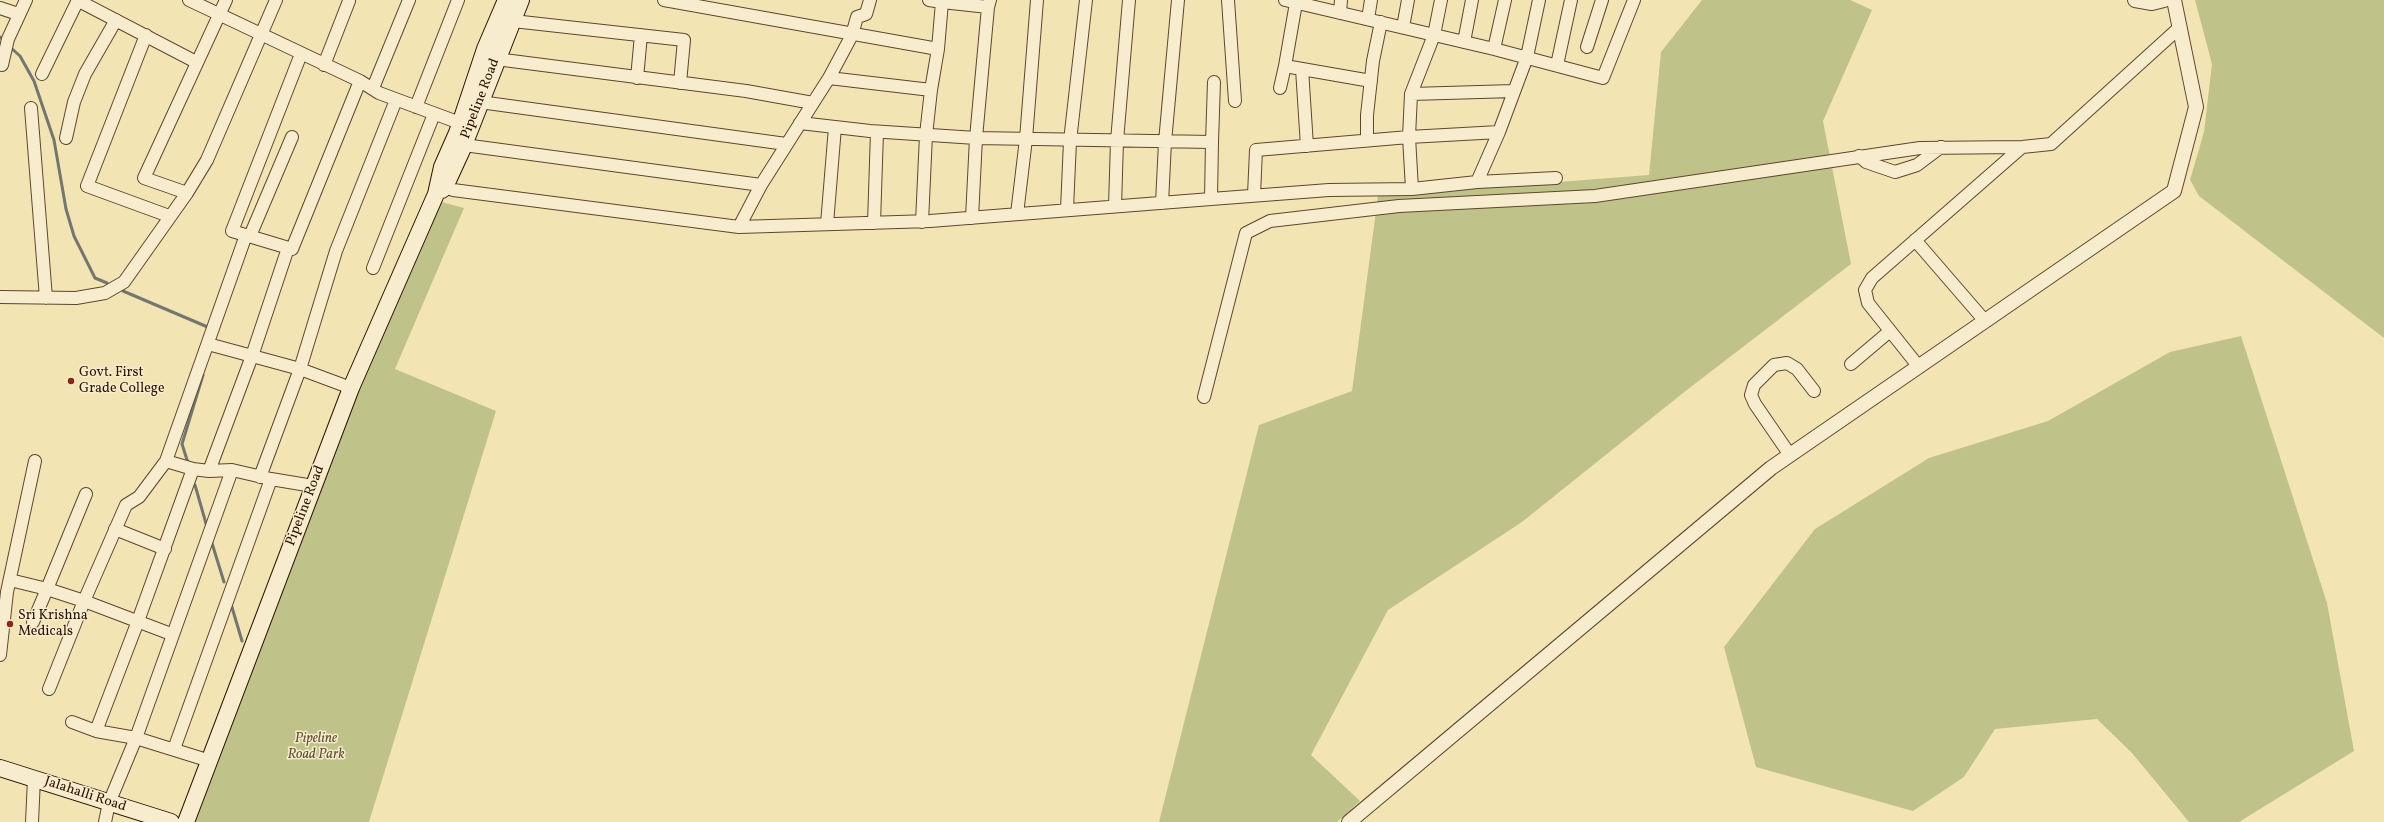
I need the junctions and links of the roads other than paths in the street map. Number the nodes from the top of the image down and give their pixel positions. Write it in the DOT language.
graph roads {
  1 [pos="26,0"];
  2 [pos="78,0"];
  3 [pos="190,0"];
  4 [pos="226,0"];
  5 [pos="276,0"];
  6 [pos="409,0"];
  7 [pos="458,0"];
  8 [pos="506,0"];
  9 [pos="522,0"];
  10 [pos="664,0"];
  11 [pos="870,0"];
  12 [pos="930,0"];
  13 [pos="1037,0"];
  14 [pos="1086,0"];
  15 [pos="1129,0"];
  16 [pos="1178,0"];
  17 [pos="1228,0"];
  18 [pos="1341,0"];
  19 [pos="1371,0"];
  20 [pos="1408,0"];
  21 [pos="1441,0"];
  22 [pos="1472,0"];
  23 [pos="1505,0"];
  24 [pos="1538,0"];
  25 [pos="1571,0"];
  26 [pos="1602,0"];
  27 [pos="1634,0"];
  28 [pos="2136,0"];
  29 [pos="2164,0"];
  30 [pos="2174,0"];
  31 [pos="349,1"];
  32 [pos="942,1"];
  33 [pos="1298,2"];
  34 [pos="989,4"];
  35 [pos="720,5"];
  36 [pos="0,8"];
  37 [pos="1340,13"];
  38 [pos="18,14"];
  39 [pos="219,15"];
  40 [pos="1368,19"];
  41 [pos="116,20"];
  42 [pos="513,21"];
  43 [pos="1381,22"];
  44 [pos="1403,27"];
  45 [pos="2179,28"];
  46 [pos="146,35"];
  47 [pos="261,35"];
  48 [pos="641,35"];
  49 [pos="852,35"];
  50 [pos="1434,35"];
  51 [pos="1464,42"];
  52 [pos="1587,47"];
  53 [pos="938,49"];
  54 [pos="1494,49"];
  55 [pos="301,54"];
  56 [pos="1527,57"];
  57 [pos="496,59"];
  58 [pos="196,62"];
  59 [pos="324,65"];
  60 [pos="1557,65"];
  61 [pos="1285,66"];
  62 [pos="1,68"];
  63 [pos="1302,69"];
  64 [pos="42,74"];
  65 [pos="637,78"];
  66 [pos="829,78"];
  67 [pos="360,81"];
  68 [pos="1371,81"];
  69 [pos="1214,82"];
  70 [pos="680,83"];
  71 [pos="373,88"];
  72 [pos="1280,88"];
  73 [pos="931,90"];
  74 [pos="1514,91"];
  75 [pos="1410,94"];
  76 [pos="396,100"];
  77 [pos="1235,101"];
  78 [pos="480,102"];
  79 [pos="813,103"];
  80 [pos="416,107"];
  81 [pos="31,108"];
  82 [pos="434,114"];
  83 [pos="460,123"];
  84 [pos="800,123"];
  85 [pos="835,127"];
  86 [pos="877,132"];
  87 [pos="1499,132"];
  88 [pos="926,135"];
  89 [pos="292,137"];
  90 [pos="1409,137"];
  91 [pos="66,138"];
  92 [pos="976,138"];
  93 [pos="1026,139"];
  94 [pos="1367,140"];
  95 [pos="1070,141"];
  96 [pos="1117,141"];
  97 [pos="1165,142"];
  98 [pos="1212,142"];
  99 [pos="786,144"];
  100 [pos="464,145"];
  101 [pos="1307,146"];
  102 [pos="2022,146"];
  103 [pos="1941,148"];
  104 [pos="1859,156"];
  105 [pos="1556,178"];
  106 [pos="1477,182"];
  107 [pos="761,185"];
  108 [pos="439,188"];
  109 [pos="1412,189"];
  110 [pos="186,194"];
  111 [pos="1254,195"];
  112 [pos="1210,199"];
  113 [pos="1162,203"];
  114 [pos="1115,206"];
  115 [pos="1067,210"];
  116 [pos="1017,214"];
  117 [pos="169,216"];
  118 [pos="972,218"];
  119 [pos="922,222"];
  120 [pos="874,223"];
  121 [pos="827,224"];
  122 [pos="739,227"];
  123 [pos="248,236"];
  124 [pos="1915,240"];
  125 [pos="288,248"];
  126 [pos="373,268"];
  127 [pos="0,296"];
  128 [pos="46,298"];
  129 [pos="1985,321"];
  130 [pos="1890,331"];
  131 [pos="211,334"];
  132 [pos="252,356"];
  133 [pos="1851,364"];
  134 [pos="1919,367"];
  135 [pos="300,369"];
  136 [pos="351,388"];
  137 [pos="1814,391"];
  138 [pos="1204,397"];
  139 [pos="1790,455"];
  140 [pos="35,461"];
  141 [pos="166,461"];
  142 [pos="190,468"];
  143 [pos="232,470"];
  144 [pos="208,472"];
  145 [pos="265,478"];
  146 [pos="313,486"];
  147 [pos="86,494"];
  148 [pos="115,529"];
  149 [pos="165,549"];
  150 [pos="6,588"];
  151 [pos="47,589"];
  152 [pos="84,601"];
  153 [pos="138,621"];
  154 [pos="33,622"];
  155 [pos="171,634"];
  156 [pos="0,655"];
  157 [pos="49,689"];
  158 [pos="72,722"];
  159 [pos="96,731"];
  160 [pos="136,738"];
  161 [pos="174,749"];
  162 [pos="210,761"];
  163 [pos="0,768"];
  164 [pos="34,778"];
  165 [pos="109,802"];
  166 [pos="32,822"];
  167 [pos="105,822"];
  168 [pos="171,822"];
  169 [pos="186,822"];
  170 [pos="1349,822"];
  1 -- 38 [label="street"];
  2 -- 41 [label="street"];
  2 -- 64 [label="street"];
  3 -- 39 [label="street"];
  4 -- 39 [label="street"];
  5 -- 47 [label="street"];
  6 -- 71 [label="street"];
  7 -- 80 [label="street"];
  8 -- 83 [label="main road, Pipeline Road"];
  9 -- 42 [label="main road, Pipeline Road"];
  10 -- 35 [label="street"];
  11 -- 49 [label="street"];
  12 -- 32 [label="street"];
  13 -- 93 [label="street"];
  14 -- 95 [label="street"];
  15 -- 96 [label="street"];
  16 -- 97 [label="street"];
  17 -- 77 [label="street"];
  18 -- 37 [label="street"];
  19 -- 40 [label="street"];
  20 -- 44 [label="street"];
  21 -- 50 [label="street"];
  22 -- 51 [label="street"];
  23 -- 54 [label="street"];
  24 -- 56 [label="street"];
  25 -- 60 [label="street"];
  26 -- 52 [label="street"];
  27 -- 60 [label="street"];
  28 -- 29 [label="street"];
  30 -- 45 [label="street"];
  31 -- 59 [label="street"];
  32 -- 34 [label="street"];
  32 -- 53 [label="street"];
  33 -- 37 [label="street"];
  33 -- 61 [label="street"];
  34 -- 92 [label="street"];
  35 -- 49 [label="street"];
  36 -- 38 [label="street"];
  37 -- 40 [label="street"];
  38 -- 62 [label="street"];
  39 -- 47 [label="street"];
  39 -- 58 [label="street"];
  40 -- 43 [label="street"];
  41 -- 46 [label="street"];
  41 -- 91 [label="street"];
  42 -- 48 [label="street"];
  42 -- 57 [label="main road, Pipeline Road"];
  43 -- 44 [label="street"];
  43 -- 68 [label="street"];
  44 -- 50 [label="street"];
  45 -- 102 [label="street"];
  45 -- 129 [label="street"];
  46 -- 58 [label="street"];
  46 -- 117 [label="street"];
  47 -- 55 [label="street"];
  47 -- 110 [label="street"];
  48 -- 65 [label="street"];
  48 -- 70 [label="street"];
  49 -- 53 [label="street"];
  49 -- 66 [label="street"];
  50 -- 51 [label="street"];
  50 -- 75 [label="street"];
  51 -- 54 [label="street"];
  53 -- 73 [label="street"];
  54 -- 56 [label="street"];
  55 -- 59 [label="street"];
  55 -- 123 [label="street"];
  56 -- 60 [label="street"];
  56 -- 74 [label="street"];
  57 -- 65 [label="street"];
  57 -- 78 [label="main road, Pipeline Road"];
  58 -- 110 [label="street"];
  59 -- 67 [label="street"];
  61 -- 63 [label="street"];
  61 -- 72 [label="street"];
  63 -- 68 [label="street"];
  63 -- 101 [label="street"];
  65 -- 70 [label="street"];
  66 -- 73 [label="street"];
  66 -- 79 [label="street"];
  67 -- 71 [label="street"];
  67 -- 125 [label="street"];
  68 -- 94 [label="street"];
  69 -- 98 [label="street"];
  70 -- 79 [label="street"];
  71 -- 76 [label="street"];
  73 -- 88 [label="street"];
  74 -- 75 [label="street"];
  74 -- 87 [label="street"];
  75 -- 90 [label="street"];
  76 -- 80 [label="street"];
  76 -- 135 [label="street"];
  78 -- 99 [label="street"];
  78 -- 100 [label="main road, Pipeline Road"];
  79 -- 84 [label="street"];
  80 -- 82 [label="street"];
  81 -- 128 [label="street"];
  82 -- 83 [label="street"];
  82 -- 126 [label="street"];
  83 -- 108 [label="main road, Pipeline Road"];
  84 -- 85 [label="street"];
  84 -- 99 [label="street"];
  85 -- 86 [label="street"];
  85 -- 121 [label="street"];
  86 -- 88 [label="street"];
  86 -- 120 [label="street"];
  87 -- 90 [label="street"];
  87 -- 106 [label="street"];
  88 -- 92 [label="street"];
  88 -- 119 [label="street"];
  89 -- 123 [label="street"];
  90 -- 94 [label="street"];
  90 -- 109 [label="street"];
  92 -- 93 [label="street"];
  92 -- 118 [label="street"];
  93 -- 95 [label="street"];
  93 -- 116 [label="street"];
  94 -- 101 [label="street"];
  95 -- 96 [label="street"];
  95 -- 115 [label="street"];
  96 -- 97 [label="street"];
  96 -- 114 [label="street"];
  97 -- 98 [label="street"];
  97 -- 113 [label="street"];
  98 -- 112 [label="street"];
  99 -- 107 [label="street"];
  100 -- 107 [label="street"];
  100 -- 108 [label="main road, Pipeline Road"];
  101 -- 111 [label="street"];
  102 -- 103 [label="street"];
  102 -- 124 [label="street"];
  103 -- 104 [label="street"];
  103 -- 104 [label="street"];
  104 -- 138 [label="street"];
  105 -- 106 [label="street"];
  106 -- 109 [label="street"];
  107 -- 122 [label="street"];
  108 -- 122 [label="street"];
  108 -- 136 [label="main road, Pipeline Road"];
  109 -- 111 [label="street"];
  110 -- 117 [label="street"];
  111 -- 112 [label="street"];
  112 -- 113 [label="street"];
  113 -- 114 [label="street"];
  114 -- 115 [label="street"];
  115 -- 116 [label="street"];
  116 -- 118 [label="street"];
  117 -- 128 [label="street"];
  118 -- 119 [label="street"];
  119 -- 120 [label="street"];
  120 -- 121 [label="street"];
  121 -- 122 [label="street"];
  123 -- 125 [label="street"];
  123 -- 131 [label="street"];
  124 -- 129 [label="street"];
  124 -- 130 [label="street"];
  125 -- 132 [label="street"];
  127 -- 128 [label="street"];
  129 -- 134 [label="street"];
  130 -- 133 [label="street"];
  130 -- 134 [label="street"];
  131 -- 132 [label="street"];
  131 -- 141 [label="street"];
  132 -- 135 [label="street"];
  132 -- 144 [label="street"];
  134 -- 139 [label="street"];
  135 -- 136 [label="street"];
  135 -- 145 [label="street"];
  136 -- 146 [label="main road, Pipeline Road"];
  137 -- 139 [label="street"];
  139 -- 170 [label="street"];
  140 -- 150 [label="street"];
  141 -- 142 [label="street"];
  141 -- 148 [label="street"];
  142 -- 144 [label="street"];
  142 -- 149 [label="street"];
  143 -- 144 [label="street"];
  143 -- 145 [label="street"];
  143 -- 155 [label="street"];
  145 -- 146 [label="street"];
  145 -- 161 [label="street"];
  146 -- 162 [label="main road, Pipeline Road"];
  147 -- 151 [label="street"];
  148 -- 149 [label="street"];
  148 -- 152 [label="street"];
  149 -- 153 [label="street"];
  150 -- 151 [label="street"];
  150 -- 156 [label="street"];
  151 -- 152 [label="street"];
  151 -- 154 [label="street"];
  152 -- 153 [label="street"];
  152 -- 157 [label="street"];
  153 -- 155 [label="street"];
  153 -- 159 [label="street"];
  155 -- 160 [label="street"];
  158 -- 159 [label="street"];
  159 -- 160 [label="street"];
  160 -- 161 [label="street"];
  160 -- 165 [label="street"];
  161 -- 162 [label="street"];
  162 -- 169 [label="main road, Pipeline Road"];
  163 -- 164 [label="main road, Jalahalli Road"];
  164 -- 165 [label="main road, Jalahalli Road"];
  164 -- 166 [label="street"];
  165 -- 167 [label="street"];
  165 -- 168 [label="main road, Jalahalli Road"];
}
